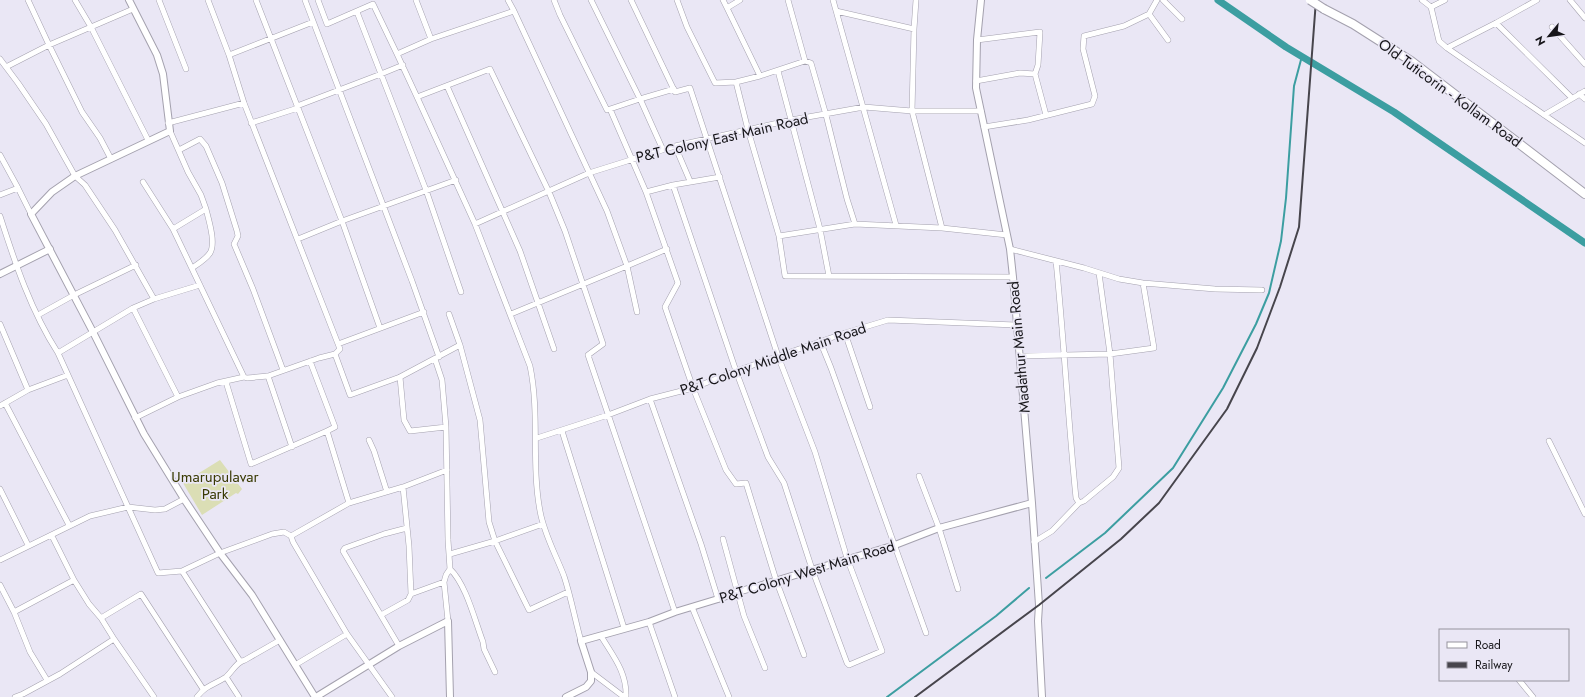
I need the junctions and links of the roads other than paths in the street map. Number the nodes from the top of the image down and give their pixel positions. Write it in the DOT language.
graph roads {
  1 [pos="28,0"];
  2 [pos="75,0"];
  3 [pos="129,0"];
  4 [pos="159,0"];
  5 [pos="208,0"];
  6 [pos="256,0"];
  7 [pos="305,0"];
  8 [pos="319,0"];
  9 [pos="416,0"];
  10 [pos="508,0"];
  11 [pos="556,0"];
  12 [pos="591,0"];
  13 [pos="631,0"];
  14 [pos="677,0"];
  15 [pos="723,0"];
  16 [pos="740,0"];
  17 [pos="788,0"];
  18 [pos="833,0"];
  19 [pos="916,0"];
  20 [pos="981,0"];
  21 [pos="1157,0"];
  22 [pos="1163,0"];
  23 [pos="1310,0"];
  24 [pos="1422,0"];
  25 [pos="1445,0"];
  26 [pos="1537,0"];
  27 [pos="1570,0"];
  28 [pos="1431,7"];
  29 [pos="727,8"];
  30 [pos="133,9"];
  31 [pos="514,11"];
  32 [pos="836,11"];
  33 [pos="357,12"];
  34 [pos="1149,14"];
  35 [pos="1182,18"];
  36 [pos="1585,18"];
  37 [pos="313,22"];
  38 [pos="1496,23"];
  39 [pos="91,27"];
  40 [pos="1552,27"];
  41 [pos="914,29"];
  42 [pos="431,39"];
  43 [pos="272,40"];
  44 [pos="977,40"];
  45 [pos="1168,40"];
  46 [pos="49,45"];
  47 [pos="1447,48"];
  48 [pos="397,54"];
  49 [pos="229,55"];
  50 [pos="0,59"];
  51 [pos="805,61"];
  52 [pos="1585,64"];
  53 [pos="403,65"];
  54 [pos="6,67"];
  55 [pos="186,69"];
  56 [pos="778,71"];
  57 [pos="381,74"];
  58 [pos="1035,74"];
  59 [pos="760,76"];
  60 [pos="976,81"];
  61 [pos="736,82"];
  62 [pos="447,86"];
  63 [pos="674,89"];
  64 [pos="339,90"];
  65 [pos="1585,90"];
  66 [pos="1579,94"];
  67 [pos="417,98"];
  68 [pos="1572,98"];
  69 [pos="640,99"];
  70 [pos="1585,99"];
  71 [pos="244,103"];
  72 [pos="298,107"];
  73 [pos="864,107"];
  74 [pos="610,109"];
  75 [pos="912,111"];
  76 [pos="981,111"];
  77 [pos="826,115"];
  78 [pos="1046,115"];
  79 [pos="1544,115"];
  80 [pos="791,120"];
  81 [pos="168,123"];
  82 [pos="251,123"];
  83 [pos="984,127"];
  84 [pos="748,130"];
  85 [pos="170,131"];
  86 [pos="708,139"];
  87 [pos="148,140"];
  88 [pos="1585,143"];
  89 [pos="675,146"];
  90 [pos="179,150"];
  91 [pos="663,150"];
  92 [pos="0,154"];
  93 [pos="111,159"];
  94 [pos="630,160"];
  95 [pos="589,173"];
  96 [pos="75,176"];
  97 [pos="720,177"];
  98 [pos="456,180"];
  99 [pos="690,181"];
  100 [pos="143,182"];
  101 [pos="672,185"];
  102 [pos="18,188"];
  103 [pos="426,190"];
  104 [pos="548,192"];
  105 [pos="646,192"];
  106 [pos="1585,194"];
  107 [pos="0,195"];
  108 [pos="384,206"];
  109 [pos="206,209"];
  110 [pos="502,212"];
  111 [pos="31,214"];
  112 [pos="0,216"];
  113 [pos="342,221"];
  114 [pos="474,224"];
  115 [pos="855,224"];
  116 [pos="896,225"];
  117 [pos="942,228"];
  118 [pos="173,229"];
  119 [pos="820,229"];
  120 [pos="1007,235"];
  121 [pos="779,236"];
  122 [pos="298,240"];
  123 [pos="50,249"];
  124 [pos="667,249"];
  125 [pos="1010,249"];
  126 [pos="1056,261"];
  127 [pos="136,265"];
  128 [pos="16,266"];
  129 [pos="627,266"];
  130 [pos="192,268"];
  131 [pos="1099,273"];
  132 [pos="0,274"];
  133 [pos="829,276"];
  134 [pos="1013,277"];
  135 [pos="1143,283"];
  136 [pos="583,284"];
  137 [pos="200,285"];
  138 [pos="1262,290"];
  139 [pos="460,292"];
  140 [pos="74,295"];
  141 [pos="154,299"];
  142 [pos="538,303"];
  143 [pos="133,308"];
  144 [pos="424,312"];
  145 [pos="637,312"];
  146 [pos="449,314"];
  147 [pos="511,314"];
  148 [pos="38,315"];
  149 [pos="0,324"];
  150 [pos="1016,325"];
  151 [pos="380,328"];
  152 [pos="93,332"];
  153 [pos="845,333"];
  154 [pos="820,341"];
  155 [pos="338,344"];
  156 [pos="460,346"];
  157 [pos="554,349"];
  158 [pos="58,353"];
  159 [pos="335,354"];
  160 [pos="1110,354"];
  161 [pos="1065,355"];
  162 [pos="778,356"];
  163 [pos="1021,356"];
  164 [pos="437,358"];
  165 [pos="310,361"];
  166 [pos="283,370"];
  167 [pos="736,370"];
  168 [pos="68,375"];
  169 [pos="268,376"];
  170 [pos="244,377"];
  171 [pos="400,377"];
  172 [pos="226,382"];
  173 [pos="693,388"];
  174 [pos="28,390"];
  175 [pos="178,397"];
  176 [pos="650,399"];
  177 [pos="2,404"];
  178 [pos="870,407"];
  179 [pos="608,415"];
  180 [pos="135,418"];
  181 [pos="446,427"];
  182 [pos="327,431"];
  183 [pos="562,431"];
  184 [pos="536,438"];
  185 [pos="369,440"];
  186 [pos="1549,441"];
  187 [pos="292,447"];
  188 [pos="447,470"];
  189 [pos="919,476"];
  190 [pos="403,487"];
  191 [pos="0,488"];
  192 [pos="387,492"];
  193 [pos="184,499"];
  194 [pos="349,503"];
  195 [pos="1032,503"];
  196 [pos="1078,503"];
  197 [pos="128,507"];
  198 [pos="1585,514"];
  199 [pos="543,524"];
  200 [pos="69,525"];
  201 [pos="407,528"];
  202 [pos="939,528"];
  203 [pos="52,536"];
  204 [pos="291,536"];
  205 [pos="723,539"];
  206 [pos="495,541"];
  207 [pos="1034,542"];
  208 [pos="895,545"];
  209 [pos="28,546"];
  210 [pos="220,553"];
  211 [pos="450,554"];
  212 [pos="847,558"];
  213 [pos="0,560"];
  214 [pos="450,569"];
  215 [pos="812,569"];
  216 [pos="182,571"];
  217 [pos="74,580"];
  218 [pos="776,580"];
  219 [pos="444,582"];
  220 [pos="0,585"];
  221 [pos="958,589"];
  222 [pos="568,592"];
  223 [pos="737,592"];
  224 [pos="411,594"];
  225 [pos="718,599"];
  226 [pos="692,607"];
  227 [pos="14,612"];
  228 [pos="675,612"];
  229 [pos="381,615"];
  230 [pos="101,618"];
  231 [pos="448,621"];
  232 [pos="649,622"];
  233 [pos="624,628"];
  234 [pos="926,633"];
  235 [pos="347,634"];
  236 [pos="601,636"];
  237 [pos="114,639"];
  238 [pos="280,640"];
  239 [pos="581,641"];
  240 [pos="399,646"];
  241 [pos="804,655"];
  242 [pos="240,661"];
  243 [pos="295,665"];
  244 [pos="369,665"];
  245 [pos="765,668"];
  246 [pos="495,672"];
  247 [pos="591,672"];
  248 [pos="226,677"];
  249 [pos="47,680"];
  250 [pos="1520,681"];
  251 [pos="203,689"];
  252 [pos="15,697"];
  253 [pos="154,697"];
  254 [pos="197,697"];
  255 [pos="239,697"];
  256 [pos="316,697"];
  257 [pos="392,697"];
  258 [pos="450,697"];
  259 [pos="566,697"];
  260 [pos="625,697"];
  261 [pos="675,697"];
  262 [pos="729,697"];
  263 [pos="1042,697"];
  264 [pos="1533,697"];
  1 -- 46 [label="street"];
  2 -- 39 [label="street"];
  3 -- 30 [label="street"];
  4 -- 55 [label="street"];
  5 -- 49 [label="street"];
  6 -- 43 [label="street"];
  7 -- 37 [label="street"];
  8 -- 33 [label="street"];
  9 -- 42 [label="street"];
  10 -- 31 [label="street"];
  11 -- 74 [label="street"];
  12 -- 69 [label="street"];
  13 -- 63 [label="street"];
  14 -- 61 [label="street"];
  15 -- 29 [label="street"];
  16 -- 29 [label="street"];
  17 -- 51 [label="street"];
  18 -- 32 [label="street"];
  19 -- 41 [label="street"];
  20 -- 44 [label="street, Madathur Main Road"];
  21 -- 34 [label="street"];
  22 -- 35 [label="street"];
  23 -- 106 [label="main road, Old Tuticorin - Kollam Road, bridge"];
  24 -- 28 [label="street"];
  25 -- 28 [label="street"];
  26 -- 38 [label="street"];
  27 -- 36 [label="street"];
  28 -- 47 [label="street"];
  29 -- 59 [label="street"];
  30 -- 39 [label="street"];
  30 -- 81 [label="street"];
  31 -- 42 [label="street"];
  31 -- 95 [label="street"];
  32 -- 41 [label="street"];
  32 -- 73 [label="street"];
  33 -- 48 [label="street"];
  33 -- 57 [label="street"];
  34 -- 45 [label="street"];
  34 -- 78 [label="street"];
  37 -- 43 [label="street"];
  37 -- 64 [label="street"];
  38 -- 47 [label="street"];
  38 -- 68 [label="street"];
  39 -- 46 [label="street"];
  39 -- 87 [label="street"];
  40 -- 52 [label="street"];
  41 -- 75 [label="street"];
  42 -- 48 [label="street"];
  43 -- 49 [label="street"];
  43 -- 72 [label="street"];
  44 -- 58 [label="street"];
  44 -- 60 [label="street, Madathur Main Road"];
  46 -- 54 [label="street"];
  46 -- 93 [label="street"];
  47 -- 79 [label="street"];
  48 -- 53 [label="street"];
  49 -- 71 [label="street"];
  50 -- 54 [label="street"];
  51 -- 56 [label="street"];
  51 -- 77 [label="street"];
  53 -- 57 [label="street"];
  53 -- 67 [label="street"];
  54 -- 96 [label="street"];
  56 -- 59 [label="street"];
  56 -- 80 [label="street"];
  57 -- 64 [label="street"];
  57 -- 103 [label="street"];
  58 -- 60 [label="street"];
  58 -- 78 [label="street"];
  59 -- 61 [label="street"];
  60 -- 76 [label="street, Madathur Main Road"];
  61 -- 84 [label="street"];
  62 -- 67 [label="street"];
  62 -- 104 [label="street"];
  62 -- 110 [label="street"];
  63 -- 69 [label="street"];
  63 -- 86 [label="street"];
  64 -- 72 [label="street"];
  64 -- 108 [label="street"];
  65 -- 66 [label="street"];
  66 -- 68 [label="street"];
  66 -- 70 [label="street"];
  67 -- 98 [label="street"];
  68 -- 79 [label="street"];
  69 -- 74 [label="street"];
  69 -- 91 [label="street"];
  71 -- 81 [label="street"];
  71 -- 82 [label="street"];
  72 -- 82 [label="street"];
  72 -- 113 [label="street"];
  73 -- 75 [label="street, P&T Colony East Main Road"];
  73 -- 77 [label="street, P&T Colony East Main Road"];
  73 -- 116 [label="street"];
  74 -- 94 [label="street"];
  75 -- 76 [label="street, P&T Colony East Main Road"];
  75 -- 117 [label="street"];
  76 -- 83 [label="street, Madathur Main Road"];
  77 -- 80 [label="street, P&T Colony East Main Road"];
  77 -- 115 [label="street"];
  78 -- 83 [label="street"];
  79 -- 88 [label="street"];
  80 -- 84 [label="street, P&T Colony East Main Road"];
  80 -- 119 [label="street"];
  81 -- 85 [label="street"];
  82 -- 122 [label="street"];
  83 -- 120 [label="street, Madathur Main Road"];
  84 -- 86 [label="street, P&T Colony East Main Road"];
  84 -- 121 [label="street"];
  85 -- 87 [label="street"];
  85 -- 90 [label="street"];
  86 -- 89 [label="street, P&T Colony East Main Road"];
  86 -- 97 [label="street"];
  87 -- 93 [label="street"];
  89 -- 91 [label="street, P&T Colony East Main Road"];
  89 -- 99 [label="street"];
  90 -- 109 [label="street"];
  90 -- 166 [label="street"];
  91 -- 94 [label="street, P&T Colony East Main Road"];
  92 -- 102 [label="street"];
  93 -- 96 [label="street"];
  94 -- 95 [label="street, P&T Colony East Main Road"];
  94 -- 105 [label="street"];
  95 -- 104 [label="street, P&T Colony East Main Road"];
  95 -- 129 [label="street"];
  96 -- 111 [label="street"];
  96 -- 127 [label="street"];
  97 -- 99 [label="street"];
  97 -- 162 [label="street"];
  98 -- 103 [label="street"];
  98 -- 114 [label="street"];
  99 -- 101 [label="street"];
  100 -- 118 [label="street"];
  101 -- 105 [label="street"];
  101 -- 167 [label="street"];
  102 -- 107 [label="street"];
  102 -- 111 [label="street"];
  103 -- 108 [label="street"];
  103 -- 139 [label="street"];
  104 -- 110 [label="street, P&T Colony East Main Road"];
  104 -- 136 [label="street"];
  105 -- 124 [label="street"];
  108 -- 113 [label="street"];
  108 -- 144 [label="street"];
  109 -- 118 [label="street"];
  109 -- 130 [label="street"];
  110 -- 114 [label="street, P&T Colony East Main Road"];
  110 -- 142 [label="street"];
  111 -- 123 [label="street"];
  112 -- 128 [label="street"];
  113 -- 122 [label="street"];
  113 -- 151 [label="street"];
  114 -- 147 [label="street"];
  115 -- 116 [label="street"];
  115 -- 119 [label="street"];
  116 -- 117 [label="street"];
  117 -- 120 [label="street"];
  118 -- 130 [label="street"];
  119 -- 121 [label="street"];
  119 -- 133 [label="street"];
  120 -- 125 [label="street, Madathur Main Road"];
  121 -- 133 [label="street"];
  122 -- 155 [label="street"];
  123 -- 128 [label="street"];
  123 -- 140 [label="street"];
  124 -- 129 [label="street"];
  124 -- 173 [label="street"];
  125 -- 126 [label="street"];
  125 -- 134 [label="street, Madathur Main Road"];
  126 -- 131 [label="street"];
  126 -- 161 [label="street"];
  127 -- 140 [label="street"];
  127 -- 141 [label="street"];
  128 -- 132 [label="street"];
  128 -- 148 [label="street"];
  129 -- 136 [label="street"];
  129 -- 145 [label="street"];
  130 -- 137 [label="street"];
  131 -- 135 [label="street"];
  131 -- 160 [label="street"];
  133 -- 134 [label="street"];
  134 -- 150 [label="street, Madathur Main Road"];
  135 -- 138 [label="street"];
  135 -- 160 [label="street"];
  136 -- 142 [label="street"];
  136 -- 179 [label="street"];
  137 -- 141 [label="street"];
  137 -- 170 [label="street"];
  140 -- 148 [label="street"];
  140 -- 152 [label="street"];
  141 -- 143 [label="street"];
  142 -- 147 [label="street"];
  142 -- 157 [label="street"];
  143 -- 152 [label="street"];
  143 -- 175 [label="street"];
  144 -- 151 [label="street"];
  144 -- 164 [label="street"];
  146 -- 156 [label="street"];
  147 -- 184 [label="street"];
  148 -- 158 [label="street"];
  149 -- 174 [label="street"];
  150 -- 153 [label="street, P&T Colony Middle Main Road"];
  150 -- 163 [label="street, Madathur Main Road"];
  151 -- 155 [label="street"];
  152 -- 158 [label="street"];
  152 -- 180 [label="street"];
  153 -- 154 [label="street, P&T Colony Middle Main Road"];
  153 -- 178 [label="street"];
  154 -- 162 [label="street, P&T Colony Middle Main Road"];
  154 -- 208 [label="street"];
  155 -- 159 [label="street"];
  156 -- 164 [label="street"];
  156 -- 206 [label="street"];
  158 -- 168 [label="street"];
  159 -- 165 [label="street"];
  159 -- 171 [label="street"];
  160 -- 161 [label="street"];
  160 -- 196 [label="street"];
  161 -- 163 [label="street"];
  161 -- 196 [label="street"];
  162 -- 167 [label="street, P&T Colony Middle Main Road"];
  162 -- 212 [label="street"];
  163 -- 195 [label="street, Madathur Main Road"];
  164 -- 171 [label="street"];
  164 -- 181 [label="street"];
  165 -- 166 [label="street"];
  165 -- 182 [label="street"];
  166 -- 169 [label="street"];
  167 -- 173 [label="street, P&T Colony Middle Main Road"];
  167 -- 215 [label="street"];
  168 -- 174 [label="street"];
  168 -- 197 [label="street"];
  169 -- 170 [label="street"];
  169 -- 187 [label="street"];
  170 -- 172 [label="street"];
  171 -- 181 [label="street"];
  172 -- 175 [label="street"];
  172 -- 187 [label="street"];
  173 -- 176 [label="street, P&T Colony Middle Main Road"];
  173 -- 218 [label="street"];
  174 -- 177 [label="street"];
  175 -- 180 [label="street"];
  176 -- 179 [label="street, P&T Colony Middle Main Road"];
  176 -- 225 [label="street"];
  177 -- 200 [label="street"];
  179 -- 184 [label="street, P&T Colony Middle Main Road"];
  179 -- 228 [label="street"];
  180 -- 193 [label="street"];
  181 -- 188 [label="street"];
  182 -- 187 [label="street"];
  182 -- 194 [label="street"];
  183 -- 233 [label="street"];
  184 -- 199 [label="street"];
  185 -- 192 [label="street"];
  186 -- 198 [label="street"];
  188 -- 190 [label="street"];
  188 -- 211 [label="street"];
  189 -- 202 [label="street"];
  190 -- 192 [label="street"];
  190 -- 201 [label="street"];
  191 -- 209 [label="street"];
  192 -- 194 [label="street"];
  193 -- 197 [label="street"];
  193 -- 210 [label="street"];
  194 -- 204 [label="street"];
  195 -- 202 [label="street, P&T Colony West Main Road"];
  195 -- 207 [label="street, Madathur Main Road"];
  196 -- 207 [label="street"];
  197 -- 200 [label="street"];
  197 -- 216 [label="street"];
  199 -- 206 [label="street"];
  199 -- 222 [label="street"];
  200 -- 203 [label="street"];
  201 -- 224 [label="street"];
  201 -- 229 [label="street"];
  202 -- 208 [label="street, P&T Colony West Main Road"];
  202 -- 221 [label="street"];
  203 -- 209 [label="street"];
  203 -- 217 [label="street"];
  204 -- 210 [label="street"];
  204 -- 235 [label="street"];
  205 -- 223 [label="street"];
  206 -- 211 [label="street"];
  206 -- 222 [label="street"];
  207 -- 263 [label="street, Madathur Main Road"];
  208 -- 212 [label="street, P&T Colony West Main Road"];
  208 -- 234 [label="street"];
  209 -- 213 [label="street"];
  210 -- 216 [label="street"];
  210 -- 238 [label="street"];
  211 -- 214 [label="street"];
  212 -- 215 [label="street, P&T Colony West Main Road"];
  212 -- 215 [label="street"];
  214 -- 219 [label="street"];
  214 -- 246 [label="street"];
  215 -- 218 [label="street, P&T Colony West Main Road"];
  216 -- 242 [label="street"];
  217 -- 227 [label="street"];
  217 -- 230 [label="street"];
  218 -- 223 [label="street, P&T Colony West Main Road"];
  218 -- 241 [label="street"];
  219 -- 224 [label="street"];
  219 -- 231 [label="street"];
  220 -- 227 [label="street"];
  222 -- 239 [label="street"];
  223 -- 225 [label="street, P&T Colony West Main Road"];
  223 -- 245 [label="street"];
  224 -- 229 [label="street"];
  225 -- 226 [label="street, P&T Colony West Main Road"];
  226 -- 228 [label="street, P&T Colony West Main Road"];
  226 -- 262 [label="street"];
  227 -- 249 [label="street"];
  228 -- 232 [label="street, P&T Colony West Main Road"];
  229 -- 240 [label="street"];
  230 -- 237 [label="street"];
  230 -- 251 [label="street"];
  231 -- 240 [label="street"];
  231 -- 258 [label="street"];
  232 -- 233 [label="street, P&T Colony West Main Road"];
  232 -- 261 [label="street"];
  233 -- 236 [label="street, P&T Colony West Main Road"];
  235 -- 243 [label="street"];
  235 -- 244 [label="street"];
  236 -- 239 [label="street, P&T Colony West Main Road"];
  236 -- 260 [label="street"];
  237 -- 249 [label="street"];
  237 -- 253 [label="street"];
  238 -- 242 [label="street"];
  238 -- 243 [label="street"];
  239 -- 247 [label="street"];
  240 -- 244 [label="street"];
  242 -- 248 [label="street"];
  243 -- 256 [label="street"];
  244 -- 256 [label="street"];
  244 -- 257 [label="street"];
  247 -- 259 [label="street"];
  247 -- 260 [label="street"];
  248 -- 251 [label="street"];
  248 -- 255 [label="street"];
  249 -- 252 [label="street"];
  250 -- 264 [label="street"];
  251 -- 254 [label="street"];
}
